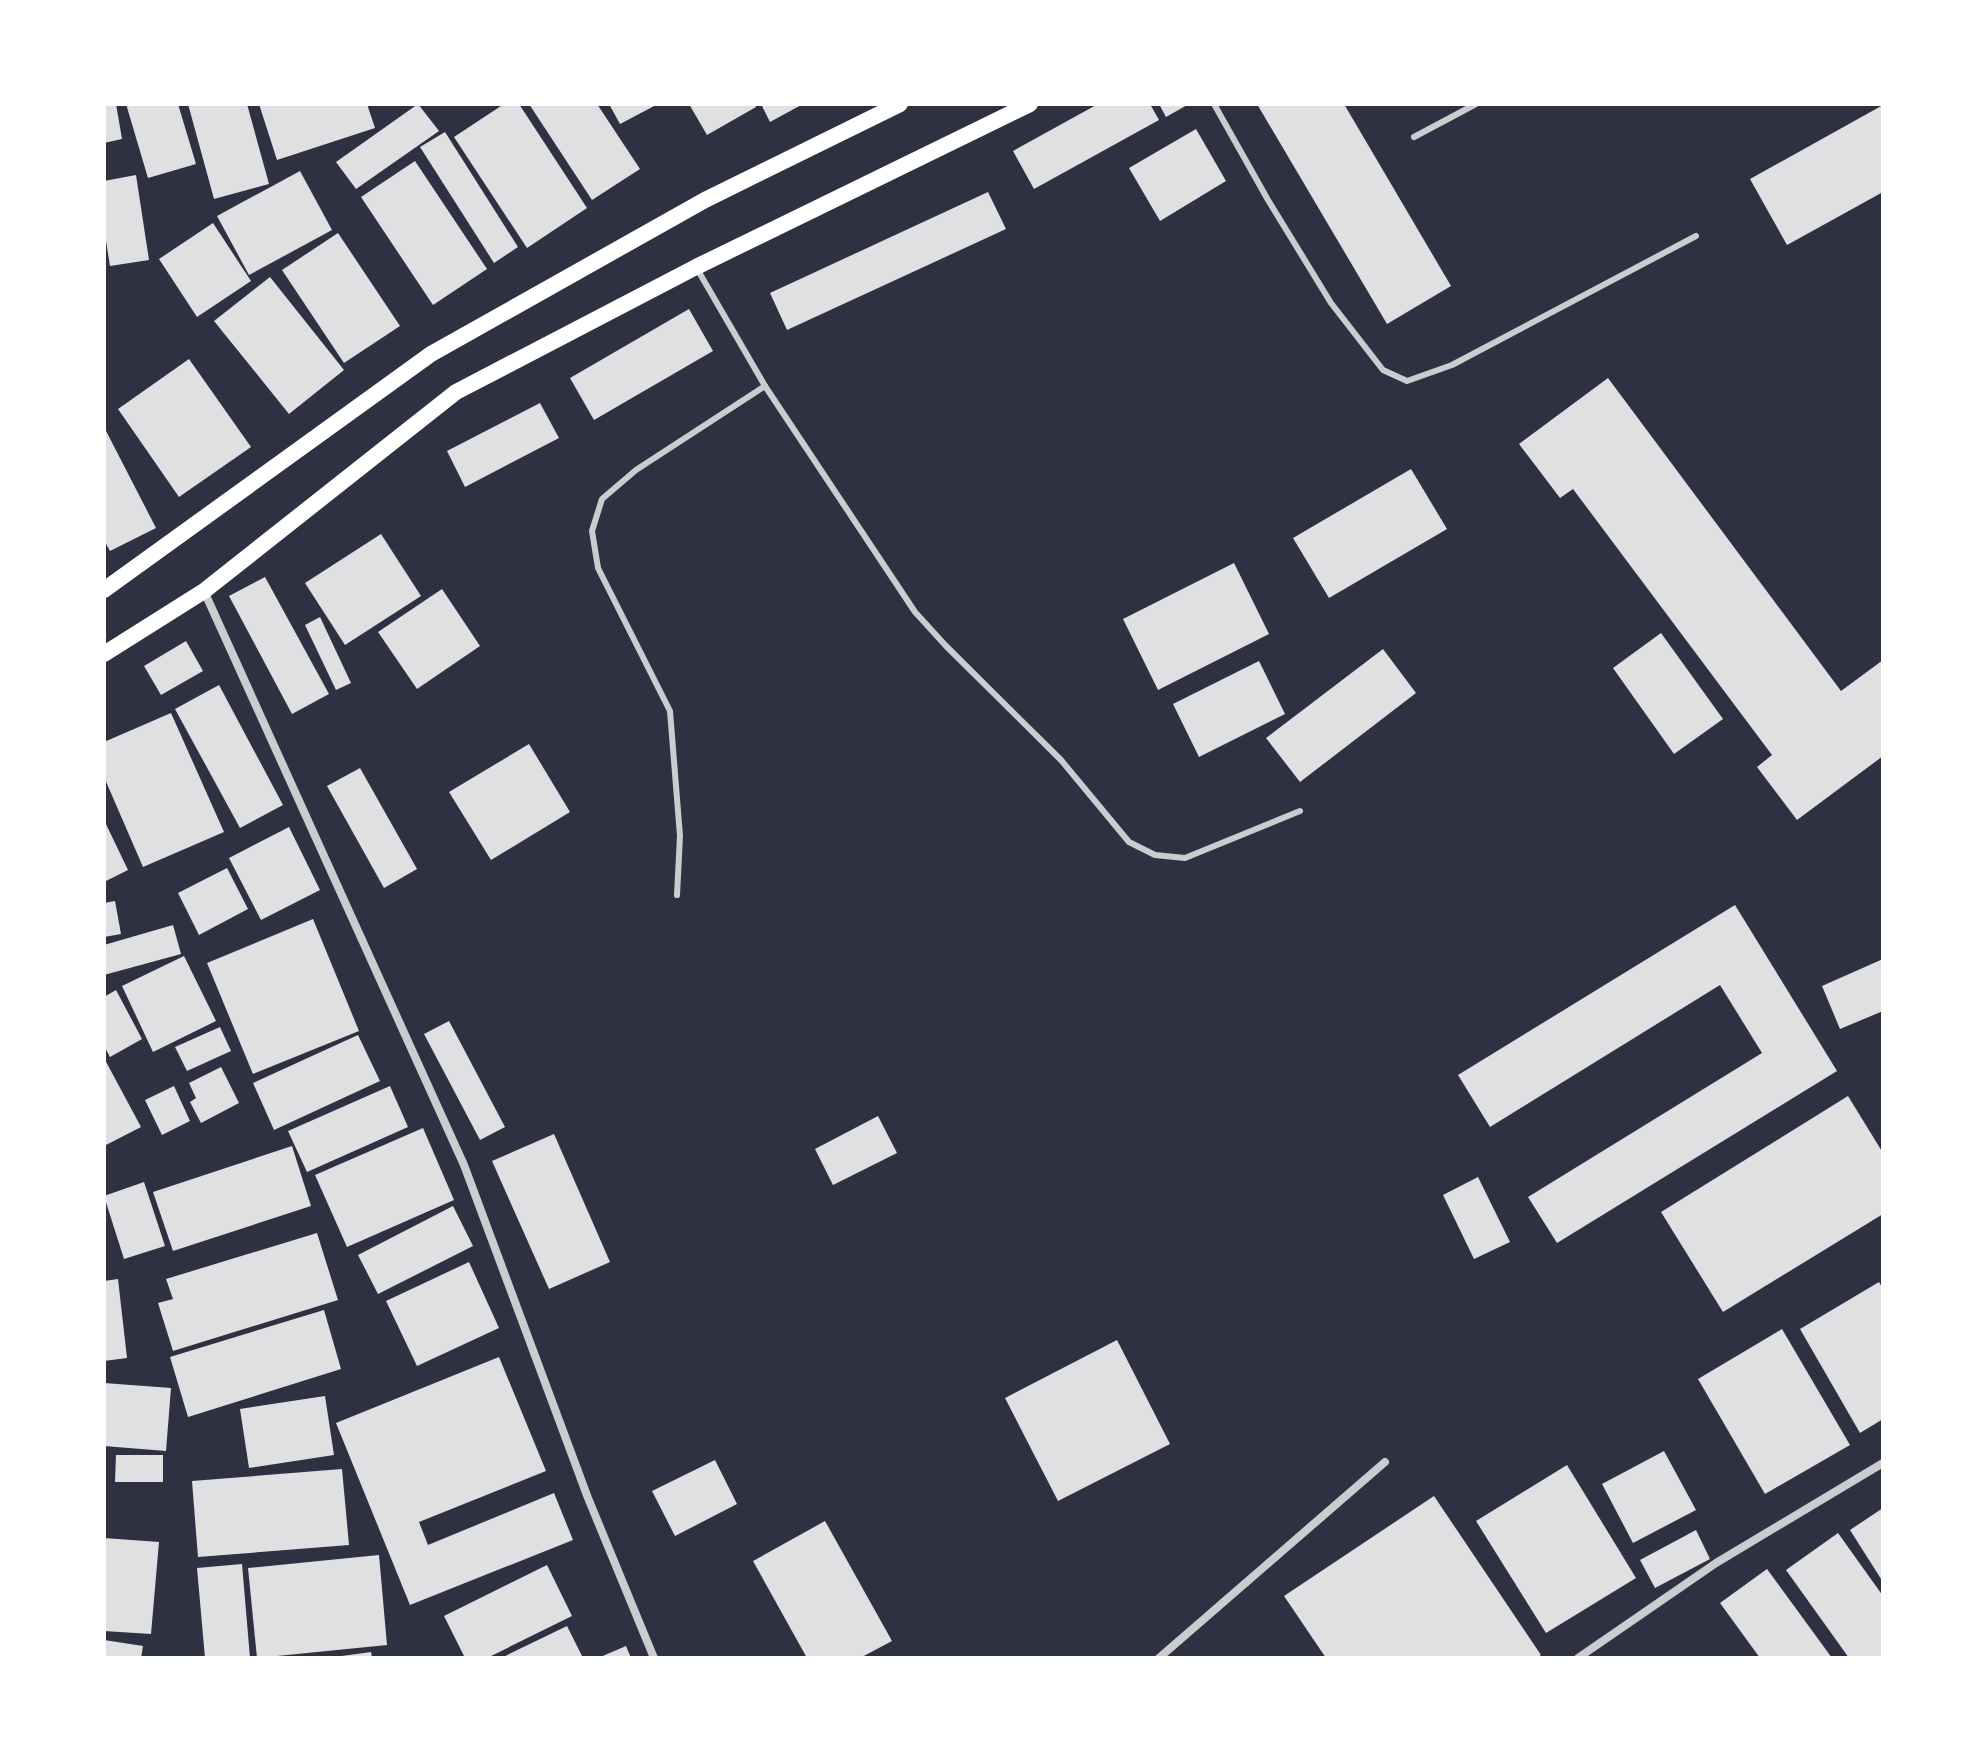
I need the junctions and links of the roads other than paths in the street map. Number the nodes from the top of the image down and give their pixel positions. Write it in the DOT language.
graph roads {
  1 [pos="900,104"];
  2 [pos="1030,104"];
  3 [pos="1214,104"];
  4 [pos="1476,104"];
  5 [pos="1414,137"];
  6 [pos="1696,236"];
  7 [pos="696,267"];
  8 [pos="765,386"];
  9 [pos="104,590"];
  10 [pos="204,591"];
  11 [pos="104,654"];
  12 [pos="1300,811"];
  13 [pos="677,895"];
  14 [pos="1385,1462"];
  15 [pos="1883,1463"];
  16 [pos="654,1658"];
  17 [pos="1159,1658"];
  18 [pos="1578,1658"];
  1 -- 9 [label="main road"];
  2 -- 7 [label="main road"];
  3 -- 6 [label="lane"];
  4 -- 5 [label="lane"];
  7 -- 8 [label="lane"];
  7 -- 10 [label="main road"];
  8 -- 12 [label="lane"];
  8 -- 13 [label="lane"];
  10 -- 11 [label="main road"];
  10 -- 16 [label="street"];
  14 -- 17 [label="street"];
  15 -- 18 [label="street"];
}
